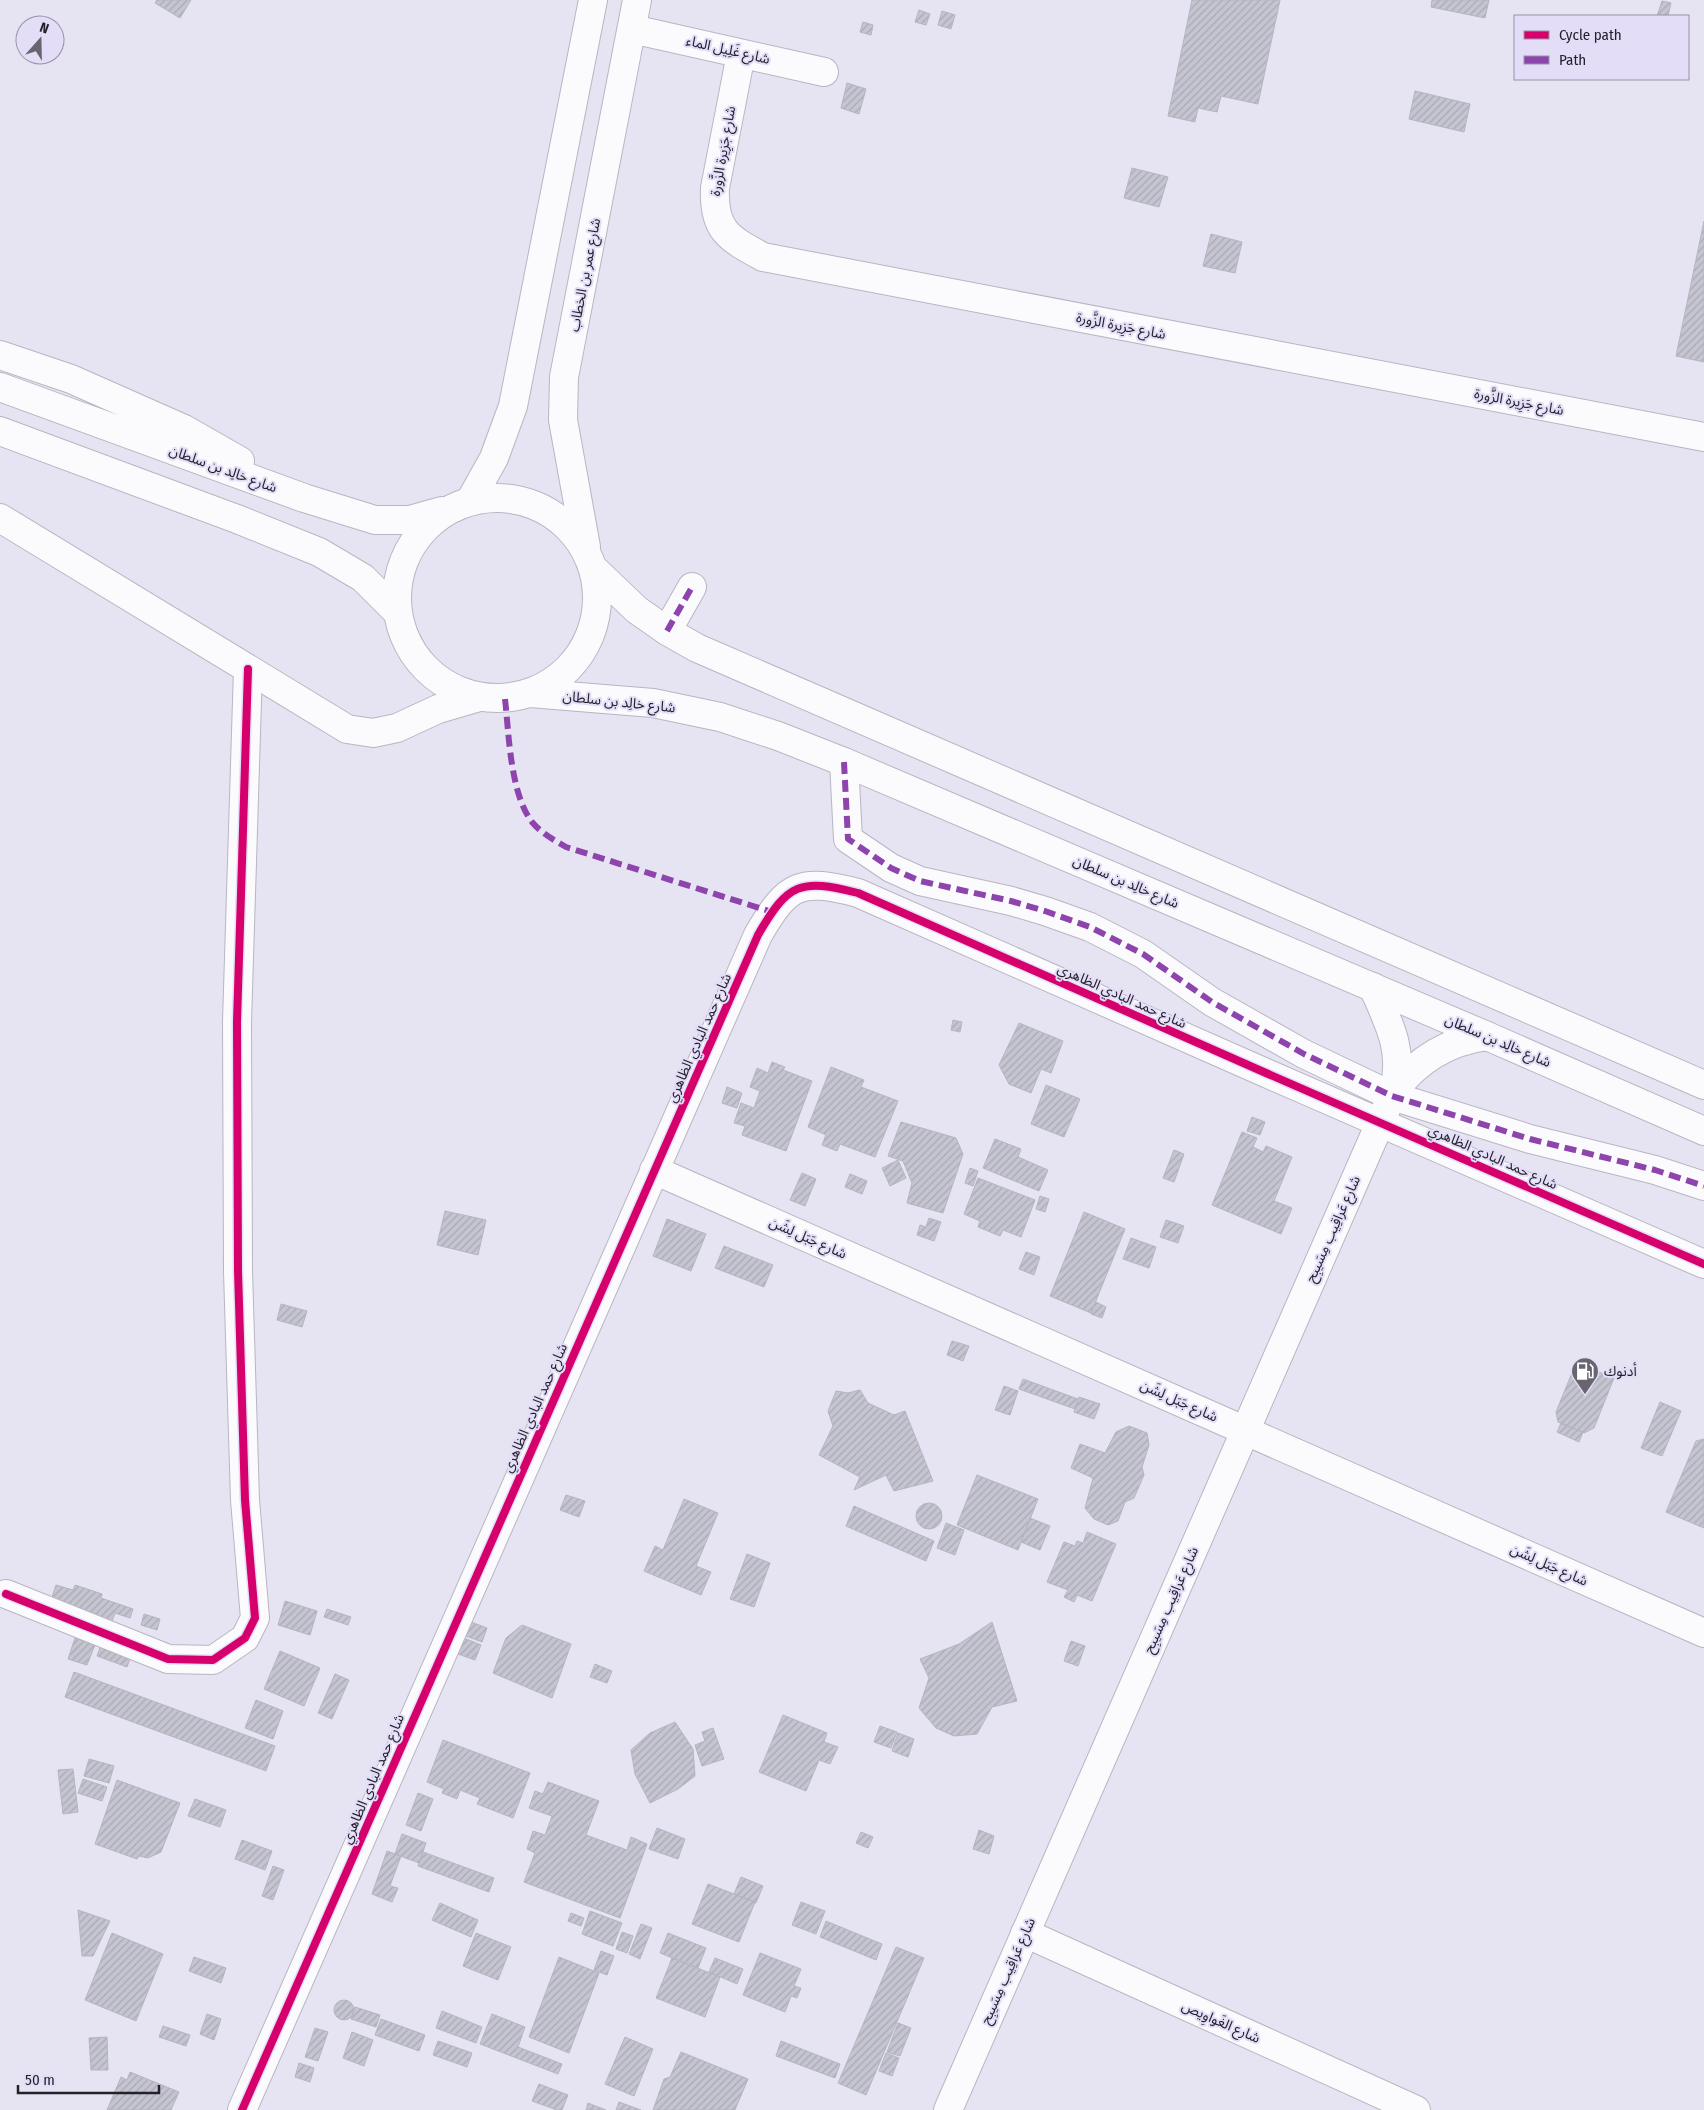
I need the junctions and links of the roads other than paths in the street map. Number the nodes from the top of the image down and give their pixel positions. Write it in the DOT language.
graph roads {
  1 [pos="593,0"];
  2 [pos="637,0"];
  3 [pos="632,29"];
  4 [pos="741,54"];
  5 [pos="824,72"];
  6 [pos="0,355"];
  7 [pos="0,387"];
  8 [pos="0,431"];
  9 [pos="1704,437"];
  10 [pos="304,498"];
  11 [pos="460,505"];
  12 [pos="0,518"];
  13 [pos="591,561"];
  14 [pos="692,587"];
  15 [pos="397,612"];
  16 [pos="667,631"];
  17 [pos="248,669"];
  18 [pos="530,693"];
  19 [pos="479,697"];
  20 [pos="844,762"];
  21 [pos="1373,987"];
  22 [pos="1487,1036"];
  23 [pos="1704,1085"];
  24 [pos="1393,1093"];
  25 [pos="1380,1122"];
  26 [pos="1704,1131"];
  27 [pos="654,1170"];
  28 [pos="1704,1186"];
  29 [pos="1704,1264"];
  30 [pos="1245,1431"];
  31 [pos="6,1594"];
  32 [pos="1704,1633"];
  33 [pos="1025,1933"];
  34 [pos="242,2110"];
  35 [pos="948,2110"];
  36 [pos="1416,2110"];
  1 -- 11 [label="street"];
  2 -- 3 [label="street, شارع عمر بن الخطاب"];
  3 -- 4 [label="street, شارع غَلِيل الماء"];
  3 -- 13 [label="street, شارع عمر بن الخطاب"];
  4 -- 5 [label="street, شارع غَلِيل الماء"];
  4 -- 9 [label="street, شارع جَزِيرة الزَّورة"];
  6 -- 10 [label="street"];
  7 -- 10 [label="street, شارع خالِد بن سلطان"];
  8 -- 15 [label="street"];
  10 -- 11 [label="street, شارع خالِد بن سلطان"];
  11 -- 13 [label="street, شارع خالِد بن سلطان"];
  11 -- 15 [label="street"];
  12 -- 17 [label="street"];
  13 -- 16 [label="street"];
  13 -- 18 [label="street, شارع عمر بن الخطاب"];
  14 -- 16 [label="street"];
  15 -- 19 [label="street"];
  16 -- 23 [label="street"];
  17 -- 19 [label="street"];
  17 -- 31 [label="street"];
  18 -- 19 [label="street"];
  18 -- 20 [label="street, شارع خالِد بن سلطان"];
  20 -- 21 [label="street, شارع خالِد بن سلطان"];
  20 -- 24 [label="street"];
  21 -- 22 [label="street, شارع خالِد بن سلطان"];
  21 -- 24 [label="street, شارع عَراقِيب مِسَيبِح"];
  22 -- 24 [label="street, شارع عَراقِيب مِسَيبِح"];
  22 -- 26 [label="street, شارع خالِد بن سلطان"];
  24 -- 25 [label="street, شارع عَراقِيب مِسَيبِح"];
  24 -- 28 [label="street"];
  25 -- 27 [label="street, شارع حمد البادي الظاهري"];
  25 -- 29 [label="street, شارع حمد البادي الظاهري"];
  25 -- 30 [label="street, شارع عَراقِيب مِسَيبِح"];
  27 -- 30 [label="street, شارع جَبَل لِشَن"];
  27 -- 34 [label="street, شارع حمد البادي الظاهري"];
  30 -- 32 [label="street, شارع جَبَل لِشَن"];
  30 -- 33 [label="street, شارع عَراقِيب مِسَيبِح"];
  33 -- 35 [label="street, شارع عَراقِيب مِسَيبِح"];
  33 -- 36 [label="street, شارع الغَواوِيص"];
}
